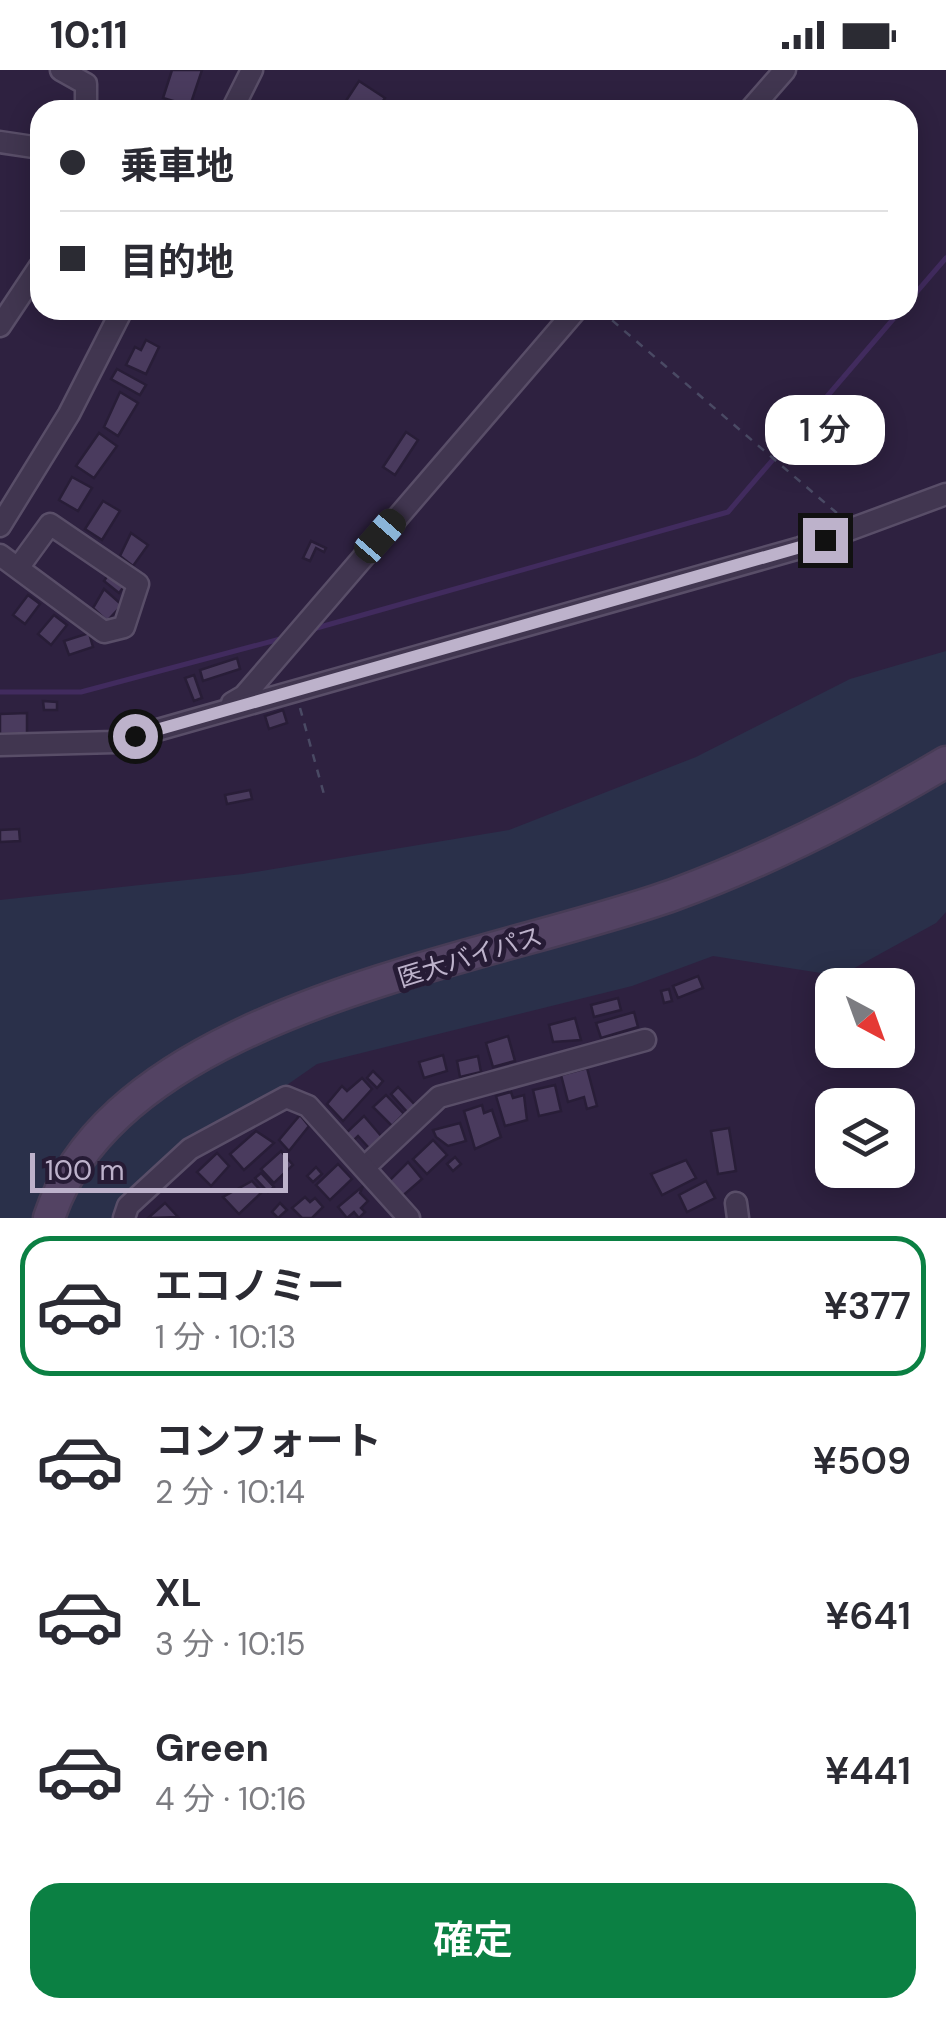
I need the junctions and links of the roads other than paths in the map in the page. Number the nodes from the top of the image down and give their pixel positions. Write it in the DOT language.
graph roads {
  1 [pos="61,70"];
  2 [pos="252,70"];
  3 [pos="784,70"];
  4 [pos="86,100"];
  5 [pos="237,100"];
  6 [pos="758,100"];
  7 [pos="0,142"];
  8 [pos="30,146"];
  9 [pos="30,281"];
  10 [pos="117,320"];
  11 [pos="567,320"];
  12 [pos="0,326"];
  13 [pos="946,494"];
  14 [pos="0,526"];
  15 [pos="0,555"];
  16 [pos="18,568"];
  17 [pos="216,710"];
  18 [pos="0,746"];
  19 [pos="946,762"];
  20 [pos="645,1040"];
  21 [pos="366,1166"];
  22 [pos="399,1214"];
  23 [pos="49,1218"];
  24 [pos="124,1218"];
  1 -- 4 [label="street"];
  2 -- 5 [label="street"];
  3 -- 6 [label="street"];
  7 -- 8 [label="street"];
  9 -- 12 [label="street"];
  10 -- 14 [label="street"];
  11 -- 17 [label="street"];
  13 -- 17 [label="street"];
  15 -- 16 [label="street"];
  16 -- 16 [label="street"];
  17 -- 18 [label="street"];
  19 -- 23 [label="main road, 医大バイパス"];
  20 -- 21 [label="street"];
  21 -- 22 [label="street"];
  21 -- 24 [label="street"];
}
